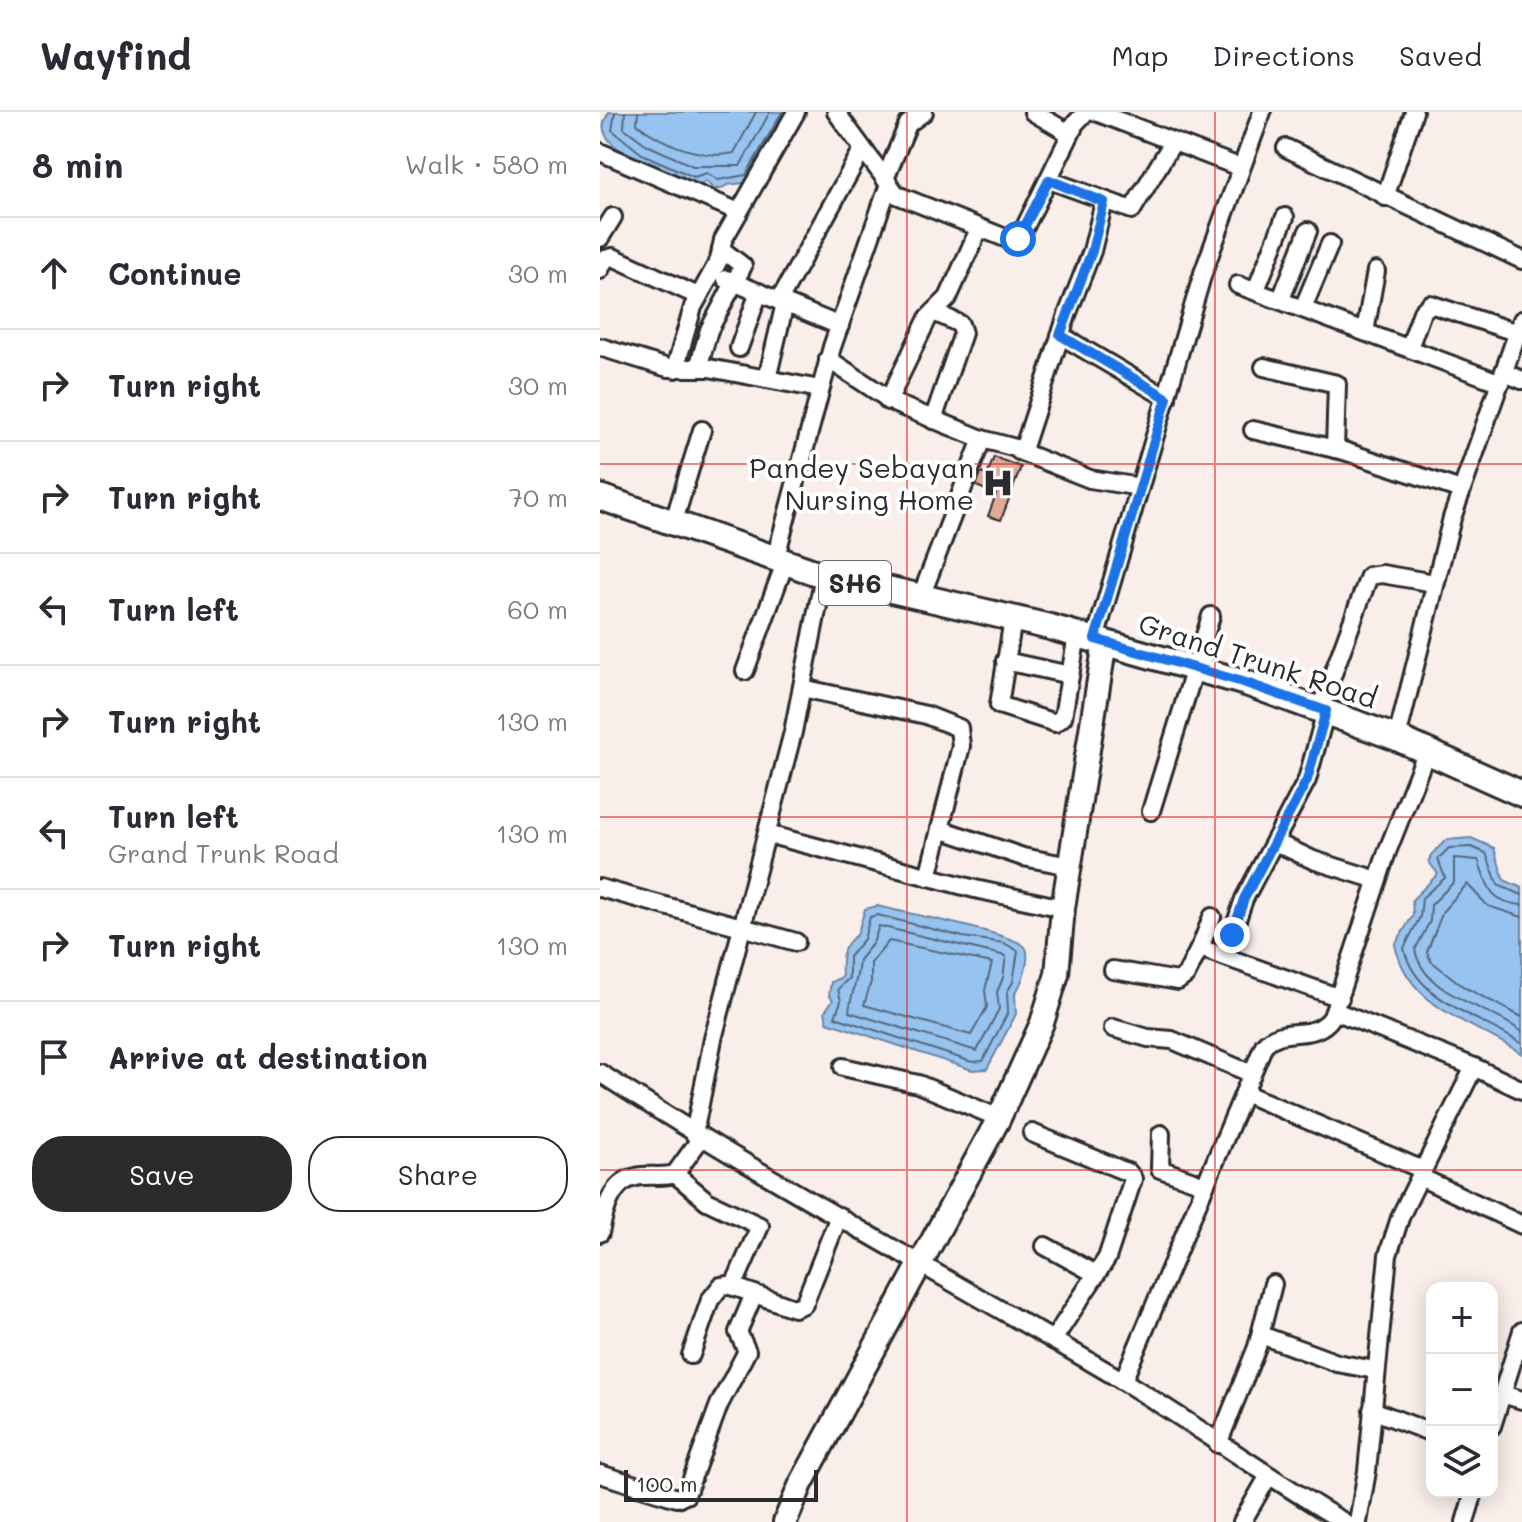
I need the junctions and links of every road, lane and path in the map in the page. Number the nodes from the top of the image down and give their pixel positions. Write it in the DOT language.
graph roads {
  1 [pos="796,112"];
  2 [pos="836,112"];
  3 [pos="1033,112"];
  4 [pos="1086,112"];
  5 [pos="1096,112"];
  6 [pos="1262,112"];
  7 [pos="1414,112"];
  8 [pos="911,115"];
  9 [pos="1073,129"];
  10 [pos="1173,142"];
  11 [pos="1286,148"];
  12 [pos="862,150"];
  13 [pos="600,152"];
  14 [pos="1239,167"];
  15 [pos="1049,180"];
  16 [pos="886,183"];
  17 [pos="1385,197"];
  18 [pos="1104,202"];
  19 [pos="739,212"];
  20 [pos="613,217"];
  21 [pos="1285,217"];
  22 [pos="979,229"];
  23 [pos="1308,231"];
  24 [pos="600,238"];
  25 [pos="1330,244"];
  26 [pos="721,249"];
  27 [pos="603,259"];
  28 [pos="1522,260"];
  29 [pos="1376,271"];
  30 [pos="712,273"];
  31 [pos="735,282"];
  32 [pos="1238,285"];
  33 [pos="1256,290"];
  34 [pos="759,292"];
  35 [pos="698,296"];
  36 [pos="1281,299"];
  37 [pos="782,302"];
  38 [pos="1303,308"];
  39 [pos="934,312"];
  40 [pos="840,326"];
  41 [pos="1520,327"];
  42 [pos="1365,332"];
  43 [pos="1060,335"];
  44 [pos="600,347"];
  45 [pos="739,348"];
  46 [pos="1409,348"];
  47 [pos="828,359"];
  48 [pos="1264,367"];
  49 [pos="698,368"];
  50 [pos="675,369"];
  51 [pos="1503,378"];
  52 [pos="767,379"];
  53 [pos="1522,380"];
  54 [pos="820,389"];
  55 [pos="1167,398"];
  56 [pos="888,401"];
  57 [pos="933,420"];
  58 [pos="702,430"];
  59 [pos="1253,430"];
  60 [pos="982,439"];
  61 [pos="1335,449"];
  62 [pos="1019,451"];
  63 [pos="1140,487"];
  64 [pos="1461,490"];
  65 [pos="600,497"];
  66 [pos="673,524"];
  67 [pos="780,562"];
  68 [pos="824,575"];
  69 [pos="1434,583"];
  70 [pos="920,599"];
  71 [pos="1211,616"];
  72 [pos="1013,619"];
  73 [pos="1105,642"];
  74 [pos="1005,661"];
  75 [pos="1193,667"];
  76 [pos="745,671"];
  77 [pos="1070,675"];
  78 [pos="802,688"];
  79 [pos="1065,709"];
  80 [pos="1323,710"];
  81 [pos="1094,713"];
  82 [pos="1397,738"];
  83 [pos="1427,751"];
  84 [pos="1522,794"];
  85 [pos="1151,811"];
  86 [pos="940,829"];
  87 [pos="767,834"];
  88 [pos="1275,842"];
  89 [pos="1070,866"];
  90 [pos="928,877"];
  91 [pos="1377,880"];
  92 [pos="600,888"];
  93 [pos="1063,908"];
  94 [pos="1212,917"];
  95 [pos="743,929"];
  96 [pos="796,942"];
  97 [pos="1200,947"];
  98 [pos="1225,956"];
  99 [pos="1113,970"];
  100 [pos="1337,1005"];
  101 [pos="1113,1028"];
  102 [pos="843,1067"];
  103 [pos="1474,1067"];
  104 [pos="600,1073"];
  105 [pos="1252,1074"];
  106 [pos="1522,1090"];
  107 [pos="1244,1093"];
  108 [pos="999,1118"];
  109 [pos="1032,1133"];
  110 [pos="1161,1134"];
  111 [pos="698,1136"];
  112 [pos="1421,1173"];
  113 [pos="675,1174"];
  114 [pos="1205,1185"];
  115 [pos="839,1216"];
  116 [pos="1522,1225"];
  117 [pos="600,1233"];
  118 [pos="1045,1246"];
  119 [pos="934,1270"];
  120 [pos="1096,1274"];
  121 [pos="1273,1284"];
  122 [pos="733,1287"];
  123 [pos="754,1294"];
  124 [pos="1522,1331"];
  125 [pos="1261,1335"];
  126 [pos="1053,1340"];
  127 [pos="691,1355"];
  128 [pos="1375,1370"];
  129 [pos="1123,1381"];
  130 [pos="1502,1394"];
  131 [pos="1522,1400"];
  132 [pos="1498,1407"];
  133 [pos="1372,1410"];
  134 [pos="1426,1431"];
  135 [pos="1218,1444"];
  136 [pos="600,1474"];
  137 [pos="1268,1477"];
  138 [pos="1472,1498"];
  139 [pos="785,1522"];
  140 [pos="1242,1522"];
  141 [pos="1344,1522"];
  142 [pos="1358,1522"];
  143 [pos="1465,1522"];
  1 -- 19 [label="street"];
  2 -- 12 [label="street"];
  3 -- 9 [label="street"];
  4 -- 9 [label="street"];
  5 -- 10 [label="street"];
  6 -- 14 [label="street"];
  7 -- 17 [label="street"];
  8 -- 16 [label="street"];
  9 -- 15 [label="street"];
  10 -- 14 [label="street"];
  10 -- 18 [label="street"];
  11 -- 17 [label="street"];
  12 -- 16 [label="street"];
  12 -- 37 [label="street"];
  13 -- 19 [label="street"];
  14 -- 55 [label="street"];
  15 -- 18 [label="street"];
  15 -- 22 [label="street"];
  16 -- 22 [label="street"];
  16 -- 40 [label="street"];
  17 -- 28 [label="street"];
  18 -- 43 [label="street"];
  19 -- 26 [label="street"];
  20 -- 24 [label="street"];
  21 -- 33 [label="street"];
  22 -- 39 [label="street"];
  23 -- 36 [label="street"];
  25 -- 38 [label="street"];
  26 -- 30 [label="street"];
  26 -- 31 [label="street"];
  27 -- 35 [label="street"];
  29 -- 42 [label="street"];
  30 -- 31 [label="street"];
  30 -- 35 [label="street"];
  31 -- 34 [label="street"];
  31 -- 49 [label="street"];
  32 -- 33 [label="street"];
  33 -- 36 [label="street"];
  34 -- 37 [label="street"];
  34 -- 45 [label="street"];
  35 -- 50 [label="street"];
  36 -- 38 [label="street"];
  37 -- 40 [label="street"];
  37 -- 52 [label="street"];
  38 -- 42 [label="street"];
  39 -- 56 [label="street"];
  39 -- 57 [label="street"];
  40 -- 47 [label="street"];
  41 -- 46 [label="street"];
  41 -- 51 [label="street"];
  42 -- 46 [label="street"];
  43 -- 55 [label="street"];
  43 -- 62 [label="street"];
  44 -- 50 [label="street"];
  46 -- 51 [label="street"];
  47 -- 54 [label="street"];
  47 -- 56 [label="street"];
  48 -- 61 [label="street"];
  49 -- 50 [label="street"];
  49 -- 52 [label="street"];
  51 -- 53 [label="street"];
  51 -- 64 [label="street"];
  52 -- 54 [label="street"];
  54 -- 67 [label="street"];
  55 -- 63 [label="street"];
  56 -- 57 [label="street"];
  57 -- 60 [label="street"];
  58 -- 66 [label="street"];
  59 -- 61 [label="street"];
  60 -- 62 [label="street"];
  60 -- 70 [label="street"];
  61 -- 64 [label="street"];
  62 -- 63 [label="street"];
  63 -- 73 [label="street"];
  64 -- 69 [label="street"];
  65 -- 66 [label="main road, Grand Trunk Road / SH6"];
  66 -- 67 [label="main road, Grand Trunk Road / SH6"];
  67 -- 68 [label="main road, Grand Trunk Road / SH6"];
  67 -- 76 [label="street"];
  68 -- 70 [label="main road, Grand Trunk Road / SH6"];
  68 -- 78 [label="street"];
  69 -- 80 [label="street"];
  69 -- 82 [label="street"];
  70 -- 72 [label="main road, Grand Trunk Road / SH6"];
  71 -- 75 [label="street"];
  72 -- 73 [label="main road, Grand Trunk Road / SH6"];
  72 -- 74 [label="street"];
  73 -- 75 [label="main road, Grand Trunk Road / SH6"];
  73 -- 77 [label="street"];
  73 -- 81 [label="street"];
  74 -- 77 [label="street"];
  74 -- 79 [label="street"];
  75 -- 80 [label="main road, Grand Trunk Road / SH6"];
  75 -- 85 [label="street"];
  77 -- 79 [label="street"];
  78 -- 86 [label="street"];
  78 -- 87 [label="street"];
  79 -- 81 [label="street"];
  80 -- 82 [label="main road, Grand Trunk Road / SH6"];
  80 -- 88 [label="street"];
  81 -- 89 [label="street"];
  82 -- 83 [label="main road, Grand Trunk Road / SH6"];
  83 -- 84 [label="main road, Grand Trunk Road / SH6"];
  83 -- 91 [label="street"];
  86 -- 89 [label="street"];
  86 -- 90 [label="street"];
  87 -- 90 [label="street"];
  87 -- 95 [label="street"];
  88 -- 91 [label="street"];
  88 -- 98 [label="street"];
  89 -- 93 [label="street"];
  90 -- 93 [label="street"];
  91 -- 100 [label="street"];
  92 -- 95 [label="street"];
  93 -- 108 [label="street"];
  94 -- 97 [label="street"];
  95 -- 96 [label="street"];
  95 -- 111 [label="street"];
  97 -- 98 [label="street"];
  97 -- 99 [label="street"];
  98 -- 100 [label="street"];
  100 -- 103 [label="street"];
  100 -- 105 [label="street"];
  101 -- 105 [label="street"];
  102 -- 108 [label="street"];
  103 -- 106 [label="street"];
  103 -- 112 [label="street"];
  104 -- 111 [label="street"];
  105 -- 107 [label="street"];
  107 -- 112 [label="street"];
  107 -- 114 [label="street"];
  108 -- 119 [label="street"];
  109 -- 120 [label="street"];
  110 -- 114 [label="street"];
  111 -- 113 [label="street"];
  111 -- 115 [label="street"];
  112 -- 116 [label="street"];
  112 -- 128 [label="street"];
  113 -- 117 [label="street"];
  113 -- 122 [label="street"];
  114 -- 129 [label="street"];
  115 -- 119 [label="street"];
  115 -- 123 [label="street"];
  118 -- 120 [label="street"];
  119 -- 126 [label="street"];
  119 -- 139 [label="street"];
  120 -- 126 [label="street"];
  121 -- 125 [label="street"];
  122 -- 123 [label="street"];
  122 -- 127 [label="street"];
  123 -- 136 [label="street"];
  124 -- 130 [label="street"];
  125 -- 128 [label="street"];
  125 -- 135 [label="street"];
  126 -- 129 [label="street"];
  128 -- 133 [label="street"];
  129 -- 135 [label="street"];
  130 -- 131 [label="street"];
  130 -- 132 [label="street"];
  133 -- 134 [label="street"];
  133 -- 142 [label="street"];
  135 -- 137 [label="street"];
  137 -- 140 [label="street"];
  137 -- 141 [label="street"];
  138 -- 143 [label="street"];
}
